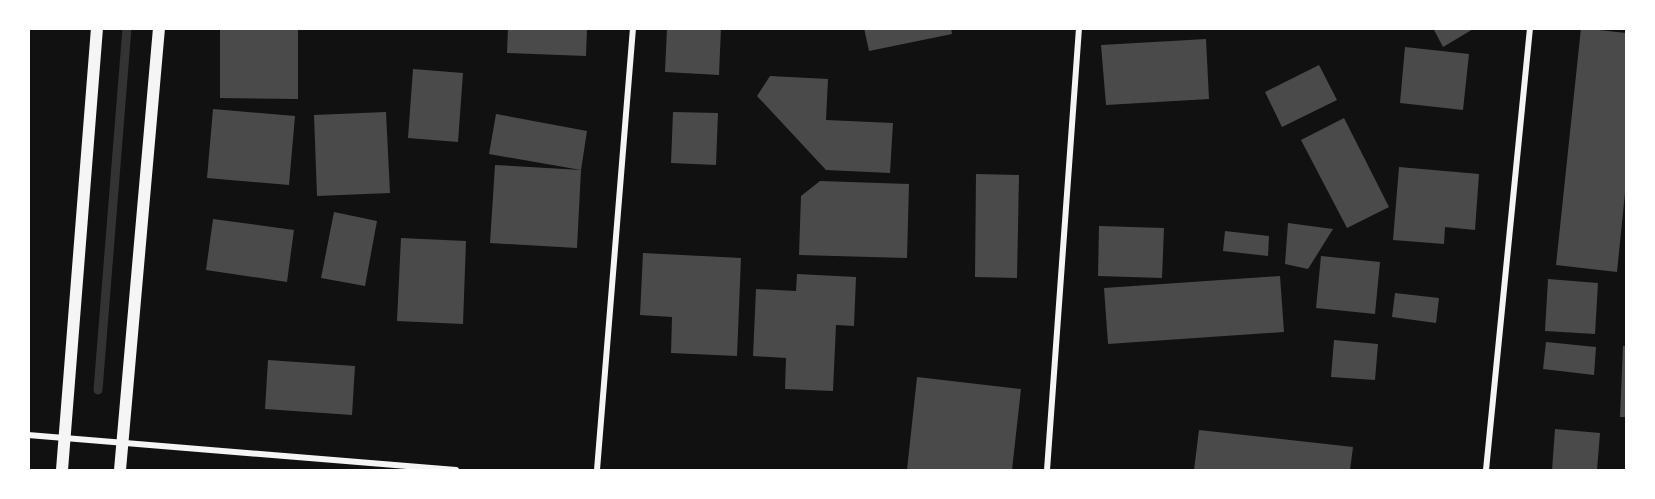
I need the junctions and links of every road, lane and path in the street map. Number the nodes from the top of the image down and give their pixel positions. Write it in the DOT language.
graph roads {
  1 [pos="97,28"];
  2 [pos="159,28"];
  3 [pos="633,28"];
  4 [pos="1079,28"];
  5 [pos="1530,28"];
  6 [pos="28,435"];
  7 [pos="64,438"];
  8 [pos="122,442"];
  9 [pos="62,471"];
  10 [pos="120,471"];
  11 [pos="456,471"];
  12 [pos="597,471"];
  13 [pos="1047,471"];
  14 [pos="1486,471"];
  1 -- 7 [label="main road"];
  2 -- 8 [label="main road"];
  3 -- 12 [label="street"];
  4 -- 13 [label="street"];
  5 -- 14 [label="street"];
  6 -- 7 [label="street"];
  7 -- 8 [label="street"];
  7 -- 9 [label="main road"];
  8 -- 10 [label="main road"];
  8 -- 11 [label="street"];
}
